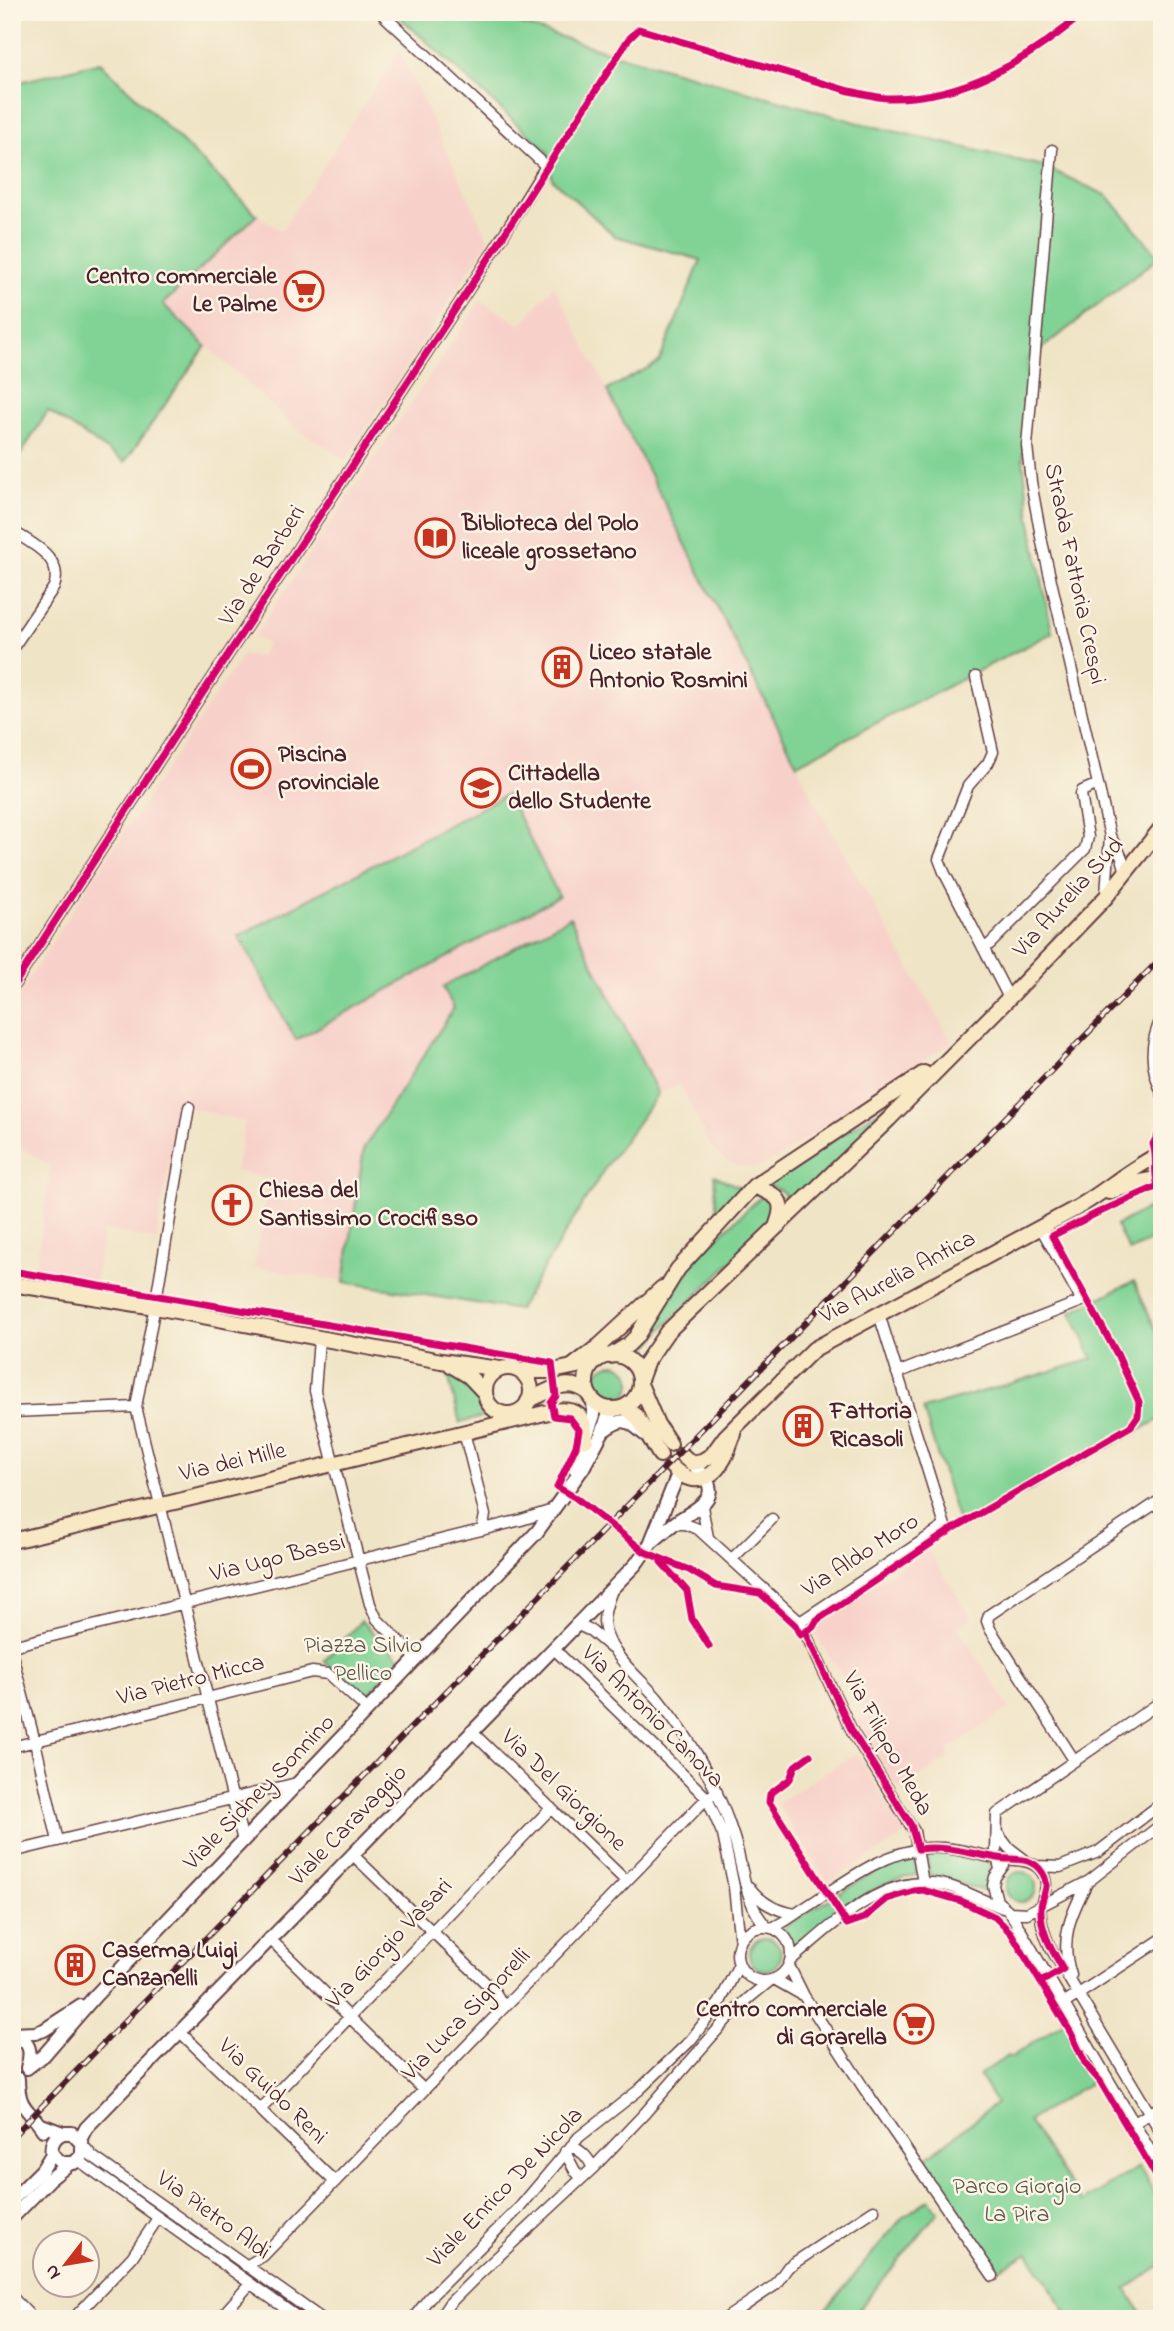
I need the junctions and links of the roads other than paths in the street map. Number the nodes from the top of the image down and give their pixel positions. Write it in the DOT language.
graph roads {
  1 [pos="380,12"];
  2 [pos="1052,150"];
  3 [pos="12,531"];
  4 [pos="12,649"];
  5 [pos="976,677"];
  6 [pos="1098,784"];
  7 [pos="1162,827"];
  8 [pos="1110,836"];
  9 [pos="1122,854"];
  10 [pos="1139,855"];
  11 [pos="1110,862"];
  12 [pos="1125,874"];
  13 [pos="1106,897"];
  14 [pos="983,948"];
  15 [pos="12,988"];
  16 [pos="1009,998"];
  17 [pos="1162,1017"];
  18 [pos="1162,1041"];
  19 [pos="956,1051"];
  20 [pos="1162,1070"];
  21 [pos="1162,1093"];
  22 [pos="189,1107"];
  23 [pos="1162,1153"];
  24 [pos="1162,1178"];
  25 [pos="754,1186"];
  26 [pos="1098,1196"];
  27 [pos="777,1224"];
  28 [pos="1041,1228"];
  29 [pos="669,1282"];
  30 [pos="12,1284"];
  31 [pos="155,1307"];
  32 [pos="879,1314"];
  33 [pos="319,1339"];
  34 [pos="604,1358"];
  35 [pos="445,1362"];
  36 [pos="573,1366"];
  37 [pos="500,1369"];
  38 [pos="519,1371"];
  39 [pos="897,1373"];
  40 [pos="640,1382"];
  41 [pos="485,1393"];
  42 [pos="590,1396"];
  43 [pos="528,1401"];
  44 [pos="136,1407"];
  45 [pos="619,1408"];
  46 [pos="12,1412"];
  47 [pos="502,1413"];
  48 [pos="738,1424"];
  49 [pos="465,1432"];
  50 [pos="603,1432"];
  51 [pos="649,1438"];
  52 [pos="586,1440"];
  53 [pos="687,1459"];
  54 [pos="333,1464"];
  55 [pos="675,1470"];
  56 [pos="705,1478"];
  57 [pos="566,1492"];
  58 [pos="1162,1499"];
  59 [pos="160,1503"];
  60 [pos="702,1507"];
  61 [pos="553,1510"];
  62 [pos="772,1519"];
  63 [pos="674,1524"];
  64 [pos="482,1530"];
  65 [pos="708,1537"];
  66 [pos="12,1541"];
  67 [pos="650,1544"];
  68 [pos="732,1559"];
  69 [pos="359,1560"];
  70 [pos="612,1588"];
  71 [pos="185,1603"];
  72 [pos="800,1622"];
  73 [pos="576,1624"];
  74 [pos="12,1646"];
  75 [pos="553,1648"];
  76 [pos="12,1655"];
  77 [pos="619,1655"];
  78 [pos="417,1658"];
  79 [pos="208,1698"];
  80 [pos="1162,1701"];
  81 [pos="368,1710"];
  82 [pos="471,1731"];
  83 [pos="36,1742"];
  84 [pos="12,1747"];
  85 [pos="1074,1760"];
  86 [pos="298,1783"];
  87 [pos="712,1795"];
  88 [pos="233,1798"];
  89 [pos="1162,1803"];
  90 [pos="551,1808"];
  91 [pos="1162,1824"];
  92 [pos="998,1833"];
  93 [pos="58,1841"];
  94 [pos="243,1841"];
  95 [pos="918,1849"];
  96 [pos="12,1852"];
  97 [pos="352,1854"];
  98 [pos="1027,1863"];
  99 [pos="998,1864"];
  100 [pos="626,1881"];
  101 [pos="745,1881"];
  102 [pos="1089,1881"];
  103 [pos="923,1883"];
  104 [pos="1041,1904"];
  105 [pos="1006,1910"];
  106 [pos="795,1914"];
  107 [pos="769,1928"];
  108 [pos="433,1931"];
  109 [pos="269,1938"];
  110 [pos="1162,1939"];
  111 [pos="740,1943"];
  112 [pos="790,1963"];
  113 [pos="739,1964"];
  114 [pos="772,1980"];
  115 [pos="1079,1995"];
  116 [pos="94,1996"];
  117 [pos="804,1996"];
  118 [pos="1065,2003"];
  119 [pos="501,2010"];
  120 [pos="350,2017"];
  121 [pos="179,2032"];
  122 [pos="12,2035"];
  123 [pos="27,2068"];
  124 [pos="15,2081"];
  125 [pos="424,2090"];
  126 [pos="1162,2106"];
  127 [pos="18,2107"];
  128 [pos="260,2110"];
  129 [pos="1150,2114"];
  130 [pos="1134,2123"];
  131 [pos="39,2124"];
  132 [pos="63,2133"];
  133 [pos="1162,2134"];
  134 [pos="81,2142"];
  135 [pos="568,2149"];
  136 [pos="52,2151"];
  137 [pos="73,2162"];
  138 [pos="593,2168"];
  139 [pos="1162,2171"];
  140 [pos="582,2178"];
  141 [pos="335,2182"];
  142 [pos="12,2200"];
  143 [pos="874,2210"];
  144 [pos="12,2218"];
  145 [pos="158,2218"];
  146 [pos="246,2266"];
  147 [pos="993,2276"];
  148 [pos="250,2284"];
  149 [pos="12,2297"];
  150 [pos="33,2319"];
  151 [pos="73,2319"];
  152 [pos="219,2319"];
  153 [pos="300,2319"];
  154 [pos="322,2319"];
  155 [pos="413,2319"];
  156 [pos="439,2319"];
  157 [pos="725,2319"];
  1 -- 15 [label="street, Via de Barberi"];
  2 -- 6 [label="street, Strada Fattoria Crespi"];
  3 -- 4 [label="street"];
  5 -- 14 [label="street, Via Aurelia Sud"];
  6 -- 8 [label="street, Strada Fattoria Crespi"];
  6 -- 14 [label="street, Via Aurelia Sud"];
  7 -- 10 [label="main road, Via Aurelia Sud"];
  8 -- 9 [label="street, Strada Fattoria Crespi"];
  8 -- 11 [label="street, Strada Fattoria Crespi"];
  9 -- 10 [label="street"];
  9 -- 12 [label="street, Strada Fattoria Crespi"];
  10 -- 12 [label="main road, Via Aurelia Sud"];
  11 -- 12 [label="street"];
  11 -- 13 [label="street, Strada Fattoria Crespi"];
  12 -- 13 [label="main road, Via Aurelia Sud"];
  13 -- 16 [label="main road, Via Aurelia Sud"];
  14 -- 16 [label="street, Via Aurelia Sud"];
  16 -- 19 [label="main road, Via Aurelia Sud"];
  17 -- 21 [label="street"];
  18 -- 20 [label="street"];
  19 -- 25 [label="main road"];
  19 -- 27 [label="main road"];
  22 -- 31 [label="street"];
  23 -- 26 [label="main road, Via Aurelia Antica"];
  24 -- 26 [label="main road, Via Aurelia Antica"];
  25 -- 27 [label="main road"];
  25 -- 29 [label="main road"];
  26 -- 28 [label="main road, Via Aurelia Antica"];
  27 -- 40 [label="main road"];
  28 -- 32 [label="main road, Via Aurelia Antica"];
  28 -- 39 [label="street"];
  29 -- 34 [label="main road"];
  29 -- 36 [label="main road"];
  30 -- 31 [label="main road"];
  31 -- 33 [label="main road"];
  31 -- 44 [label="street"];
  32 -- 39 [label="street"];
  32 -- 48 [label="main road, Via Aurelia Antica"];
  33 -- 35 [label="main road"];
  33 -- 54 [label="street"];
  34 -- 36 [label="main road"];
  34 -- 40 [label="main road"];
  34 -- 42 [label="main road"];
  35 -- 37 [label="main road"];
  35 -- 41 [label="main road"];
  36 -- 38 [label="main road"];
  37 -- 38 [label="main road"];
  37 -- 41 [label="main road"];
  38 -- 43 [label="main road"];
  39 -- 72 [label="street, Via Aldo Moro"];
  40 -- 45 [label="main road"];
  40 -- 51 [label="main road"];
  41 -- 47 [label="main road"];
  42 -- 43 [label="main road"];
  42 -- 45 [label="main road"];
  42 -- 52 [label="street, Viale Sidney Sonnino"];
  43 -- 47 [label="main road"];
  44 -- 46 [label="street"];
  44 -- 59 [label="street"];
  45 -- 50 [label="street, Viale Sidney Sonnino"];
  45 -- 51 [label="main road"];
  47 -- 49 [label="main road, Via dei Mille"];
  48 -- 53 [label="main road, Via Aurelia Antica"];
  48 -- 56 [label="main road, Via Aurelia Antica"];
  49 -- 52 [label="main road"];
  49 -- 54 [label="main road, Via dei Mille"];
  49 -- 64 [label="street"];
  50 -- 51 [label="street"];
  50 -- 57 [label="street, Viale Sidney Sonnino"];
  52 -- 57 [label="street, Viale Sidney Sonnino"];
  53 -- 56 [label="street"];
  54 -- 59 [label="main road, Via dei Mille"];
  54 -- 69 [label="street"];
  55 -- 56 [label="main road"];
  55 -- 67 [label="street, Viale Caravaggio"];
  56 -- 60 [label="street"];
  57 -- 61 [label="street, Viale Sidney Sonnino"];
  58 -- 85 [label="street"];
  59 -- 66 [label="main road, Via dei Mille"];
  59 -- 71 [label="street"];
  60 -- 63 [label="street, Viale Caravaggio"];
  60 -- 65 [label="street"];
  61 -- 64 [label="street, Via Ugo Bassi"];
  61 -- 78 [label="street, Viale Sidney Sonnino"];
  62 -- 68 [label="street"];
  63 -- 65 [label="street"];
  63 -- 67 [label="street, Viale Caravaggio"];
  64 -- 69 [label="street, Via Ugo Bassi"];
  65 -- 68 [label="street"];
  67 -- 70 [label="street, Viale Caravaggio"];
  68 -- 72 [label="street"];
  69 -- 71 [label="street, Via Ugo Bassi"];
  69 -- 78 [label="street"];
  70 -- 73 [label="street, Viale Caravaggio"];
  70 -- 77 [label="street, Via Antonio Canova"];
  71 -- 74 [label="street, Via Ugo Bassi"];
  71 -- 79 [label="street"];
  72 -- 95 [label="street, Via Filippo Meda"];
  73 -- 75 [label="street, Viale Caravaggio"];
  73 -- 77 [label="street, Via Antonio Canova"];
  75 -- 82 [label="street, Viale Caravaggio"];
  75 -- 87 [label="street, Via Antonio Canova"];
  76 -- 83 [label="street"];
  77 -- 87 [label="street, Via Antonio Canova"];
  78 -- 81 [label="street, Viale Sidney Sonnino"];
  79 -- 81 [label="street, Via Pietro Micca"];
  79 -- 83 [label="street, Via Pietro Micca"];
  79 -- 88 [label="street"];
  80 -- 85 [label="street"];
  81 -- 86 [label="street, Viale Sidney Sonnino"];
  82 -- 90 [label="street, Via Del Giorgione"];
  82 -- 97 [label="street, Viale Caravaggio"];
  83 -- 84 [label="street, Via Pietro Micca"];
  83 -- 93 [label="street"];
  85 -- 92 [label="street"];
  86 -- 88 [label="street"];
  86 -- 94 [label="street, Viale Sidney Sonnino"];
  87 -- 100 [label="street, Via Luca Signorelli"];
  87 -- 101 [label="street, Via Antonio Canova"];
  87 -- 111 [label="street, Via Antonio Canova"];
  88 -- 93 [label="street"];
  88 -- 94 [label="street"];
  89 -- 98 [label="street"];
  90 -- 100 [label="street, Via Del Giorgione"];
  90 -- 108 [label="street, Via Giorgio Vasari"];
  91 -- 102 [label="street"];
  92 -- 98 [label="street"];
  92 -- 99 [label="street"];
  93 -- 96 [label="street"];
  94 -- 116 [label="street, Viale Sidney Sonnino"];
  95 -- 99 [label="street"];
  95 -- 103 [label="street, Via Filippo Meda"];
  95 -- 106 [label="street"];
  97 -- 108 [label="street"];
  97 -- 109 [label="street, Viale Caravaggio"];
  98 -- 99 [label="street"];
  98 -- 104 [label="street"];
  99 -- 105 [label="street"];
  100 -- 119 [label="street, Via Luca Signorelli"];
  101 -- 106 [label="street"];
  101 -- 107 [label="street, Via Antonio Canova"];
  102 -- 104 [label="street"];
  102 -- 115 [label="street"];
  103 -- 105 [label="street"];
  103 -- 112 [label="street"];
  104 -- 105 [label="street"];
  104 -- 115 [label="street"];
  105 -- 118 [label="street"];
  106 -- 107 [label="street"];
  107 -- 111 [label="street"];
  107 -- 112 [label="street"];
  108 -- 119 [label="street"];
  108 -- 120 [label="street, Via Giorgio Vasari"];
  109 -- 120 [label="street"];
  109 -- 121 [label="street, Viale Caravaggio"];
  110 -- 115 [label="street"];
  111 -- 113 [label="street"];
  112 -- 114 [label="street"];
  112 -- 117 [label="street"];
  113 -- 114 [label="street"];
  113 -- 135 [label="street, Viale Enrico De Nicola"];
  114 -- 117 [label="street"];
  114 -- 138 [label="street, Viale Enrico De Nicola"];
  115 -- 118 [label="street"];
  115 -- 129 [label="street"];
  116 -- 122 [label="street, Viale Sidney Sonnino"];
  116 -- 123 [label="street, Viale Sidney Sonnino"];
  117 -- 147 [label="street"];
  118 -- 130 [label="street"];
  119 -- 125 [label="street, Via Luca Signorelli"];
  120 -- 125 [label="street"];
  120 -- 128 [label="street, Via Giorgio Vasari"];
  121 -- 128 [label="street, Via Guido Reni"];
  121 -- 134 [label="street, Viale Caravaggio"];
  122 -- 123 [label="street"];
  123 -- 124 [label="street, Viale Sidney Sonnino"];
  124 -- 127 [label="street"];
  125 -- 141 [label="street, Via Luca Signorelli"];
  126 -- 129 [label="street"];
  127 -- 131 [label="street"];
  128 -- 141 [label="street, Via Guido Reni"];
  129 -- 130 [label="street"];
  129 -- 133 [label="street"];
  130 -- 139 [label="street"];
  131 -- 132 [label="street"];
  131 -- 136 [label="street"];
  132 -- 134 [label="street"];
  132 -- 136 [label="street"];
  134 -- 137 [label="street, Viale Caravaggio"];
  134 -- 146 [label="street, Via Pietro Aldi"];
  135 -- 138 [label="street"];
  135 -- 140 [label="street"];
  135 -- 155 [label="street, Viale Enrico De Nicola"];
  136 -- 137 [label="street"];
  136 -- 142 [label="street"];
  137 -- 144 [label="street"];
  137 -- 145 [label="street, Via Pietro Aldi"];
  138 -- 140 [label="street, Viale Enrico De Nicola"];
  140 -- 156 [label="street, Viale Enrico De Nicola"];
  141 -- 146 [label="street, Via Luca Signorelli"];
  143 -- 157 [label="street"];
  145 -- 148 [label="street, Via Pietro Aldi"];
  145 -- 151 [label="street"];
  146 -- 154 [label="street, Via Pietro Aldi"];
  148 -- 152 [label="street"];
  148 -- 153 [label="street, Via Pietro Aldi"];
  149 -- 150 [label="street"];
}
